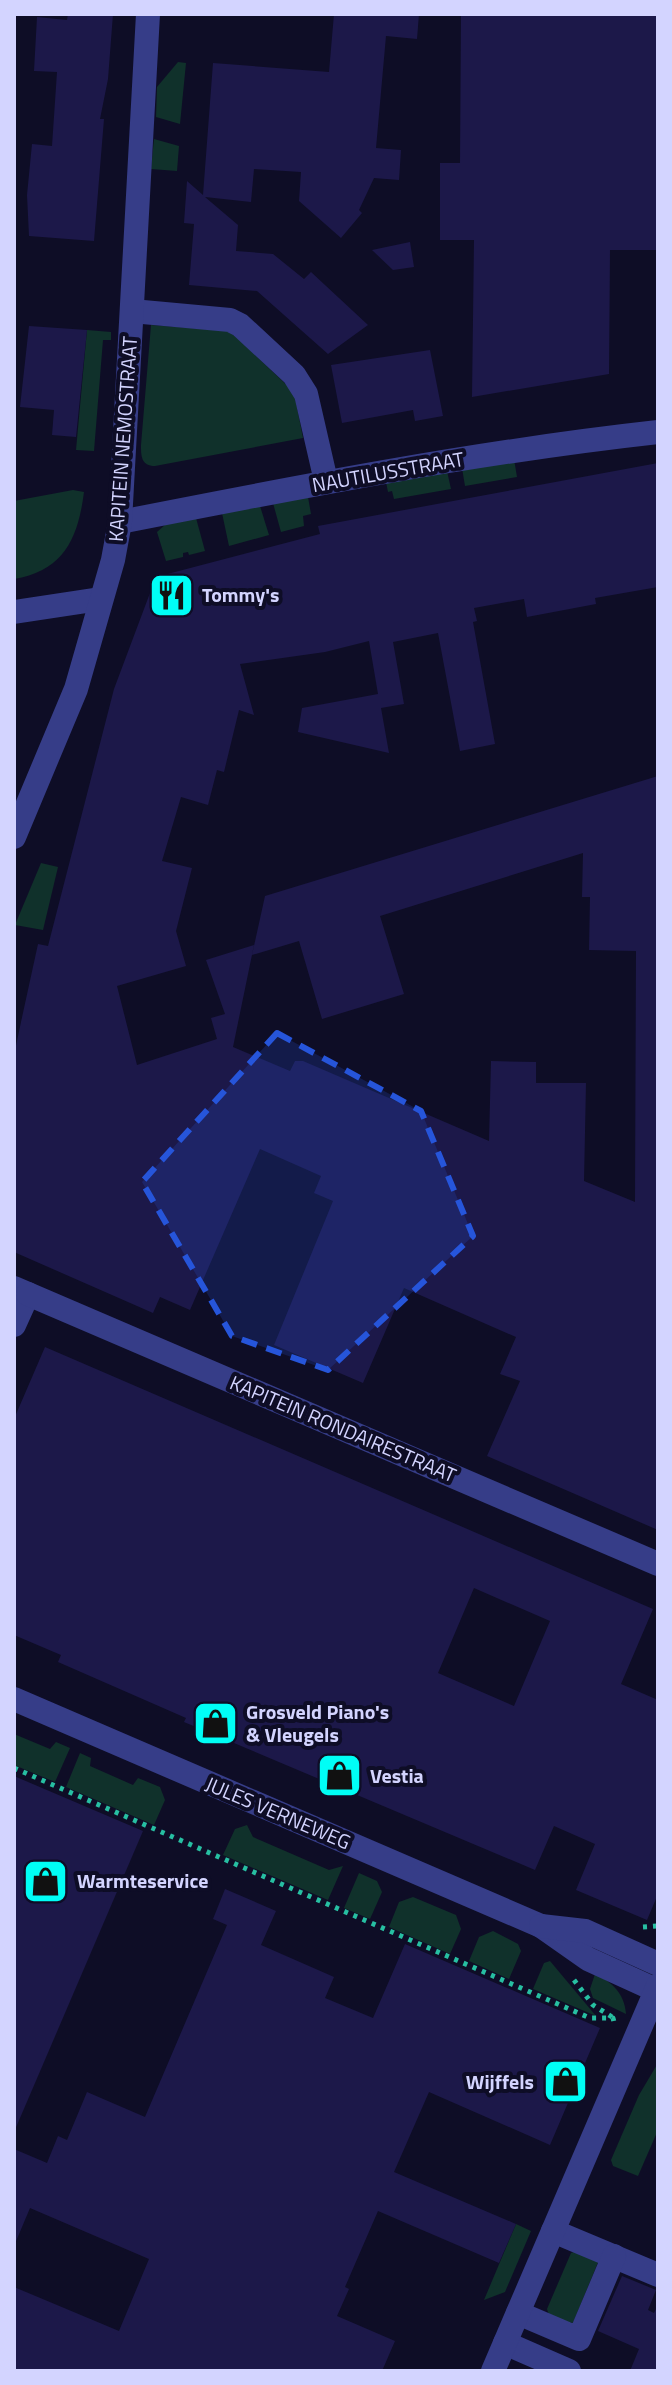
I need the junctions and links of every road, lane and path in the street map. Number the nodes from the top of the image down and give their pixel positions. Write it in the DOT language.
graph roads {
  1 [pos="148,14"];
  2 [pos="132,311"];
  3 [pos="658,432"];
  4 [pos="326,481"];
  5 [pos="120,522"];
  6 [pos="100,599"];
  7 [pos="14,612"];
  8 [pos="14,837"];
  9 [pos="21,1291"];
  10 [pos="14,1325"];
  11 [pos="658,1564"];
  12 [pos="14,1699"];
  13 [pos="14,1768"];
  14 [pos="541,1926"];
  15 [pos="658,1964"];
  16 [pos="657,1989"];
  17 [pos="613,2018"];
  18 [pos="553,2231"];
  19 [pos="614,2256"];
  20 [pos="658,2275"];
  21 [pos="518,2313"];
  22 [pos="505,2343"];
  23 [pos="493,2371"];
  24 [pos="569,2371"];
  1 -- 2 [label="street, KAPITEIN NEMOSTRAAT"];
  2 -- 4 [label="street, KAPITEIN NEMOSTRAAT"];
  2 -- 5 [label="street, KAPITEIN NEMOSTRAAT"];
  3 -- 4 [label="street, NAUTILUSSTRAAT"];
  4 -- 5 [label="street, NAUTILUSSTRAAT"];
  5 -- 6 [label="street, KAPITEIN NEMOSTRAAT"];
  6 -- 7 [label="street"];
  6 -- 8 [label="street, KAPITEIN NEMOSTRAAT"];
  9 -- 10 [label="street"];
  9 -- 11 [label="street, KAPITEIN RONDAIRESTRAAT"];
  12 -- 14 [label="street, JULES VERNEWEG"];
  13 -- 17 [label="path"];
  14 -- 15 [label="street, JULES VERNEWEG"];
  14 -- 16 [label="street, JULES VERNEWEG"];
  16 -- 18 [label="street"];
  18 -- 19 [label="street"];
  18 -- 21 [label="street"];
  19 -- 20 [label="street"];
  19 -- 21 [label="street"];
  21 -- 22 [label="street"];
  22 -- 23 [label="street"];
  22 -- 24 [label="street"];
}
